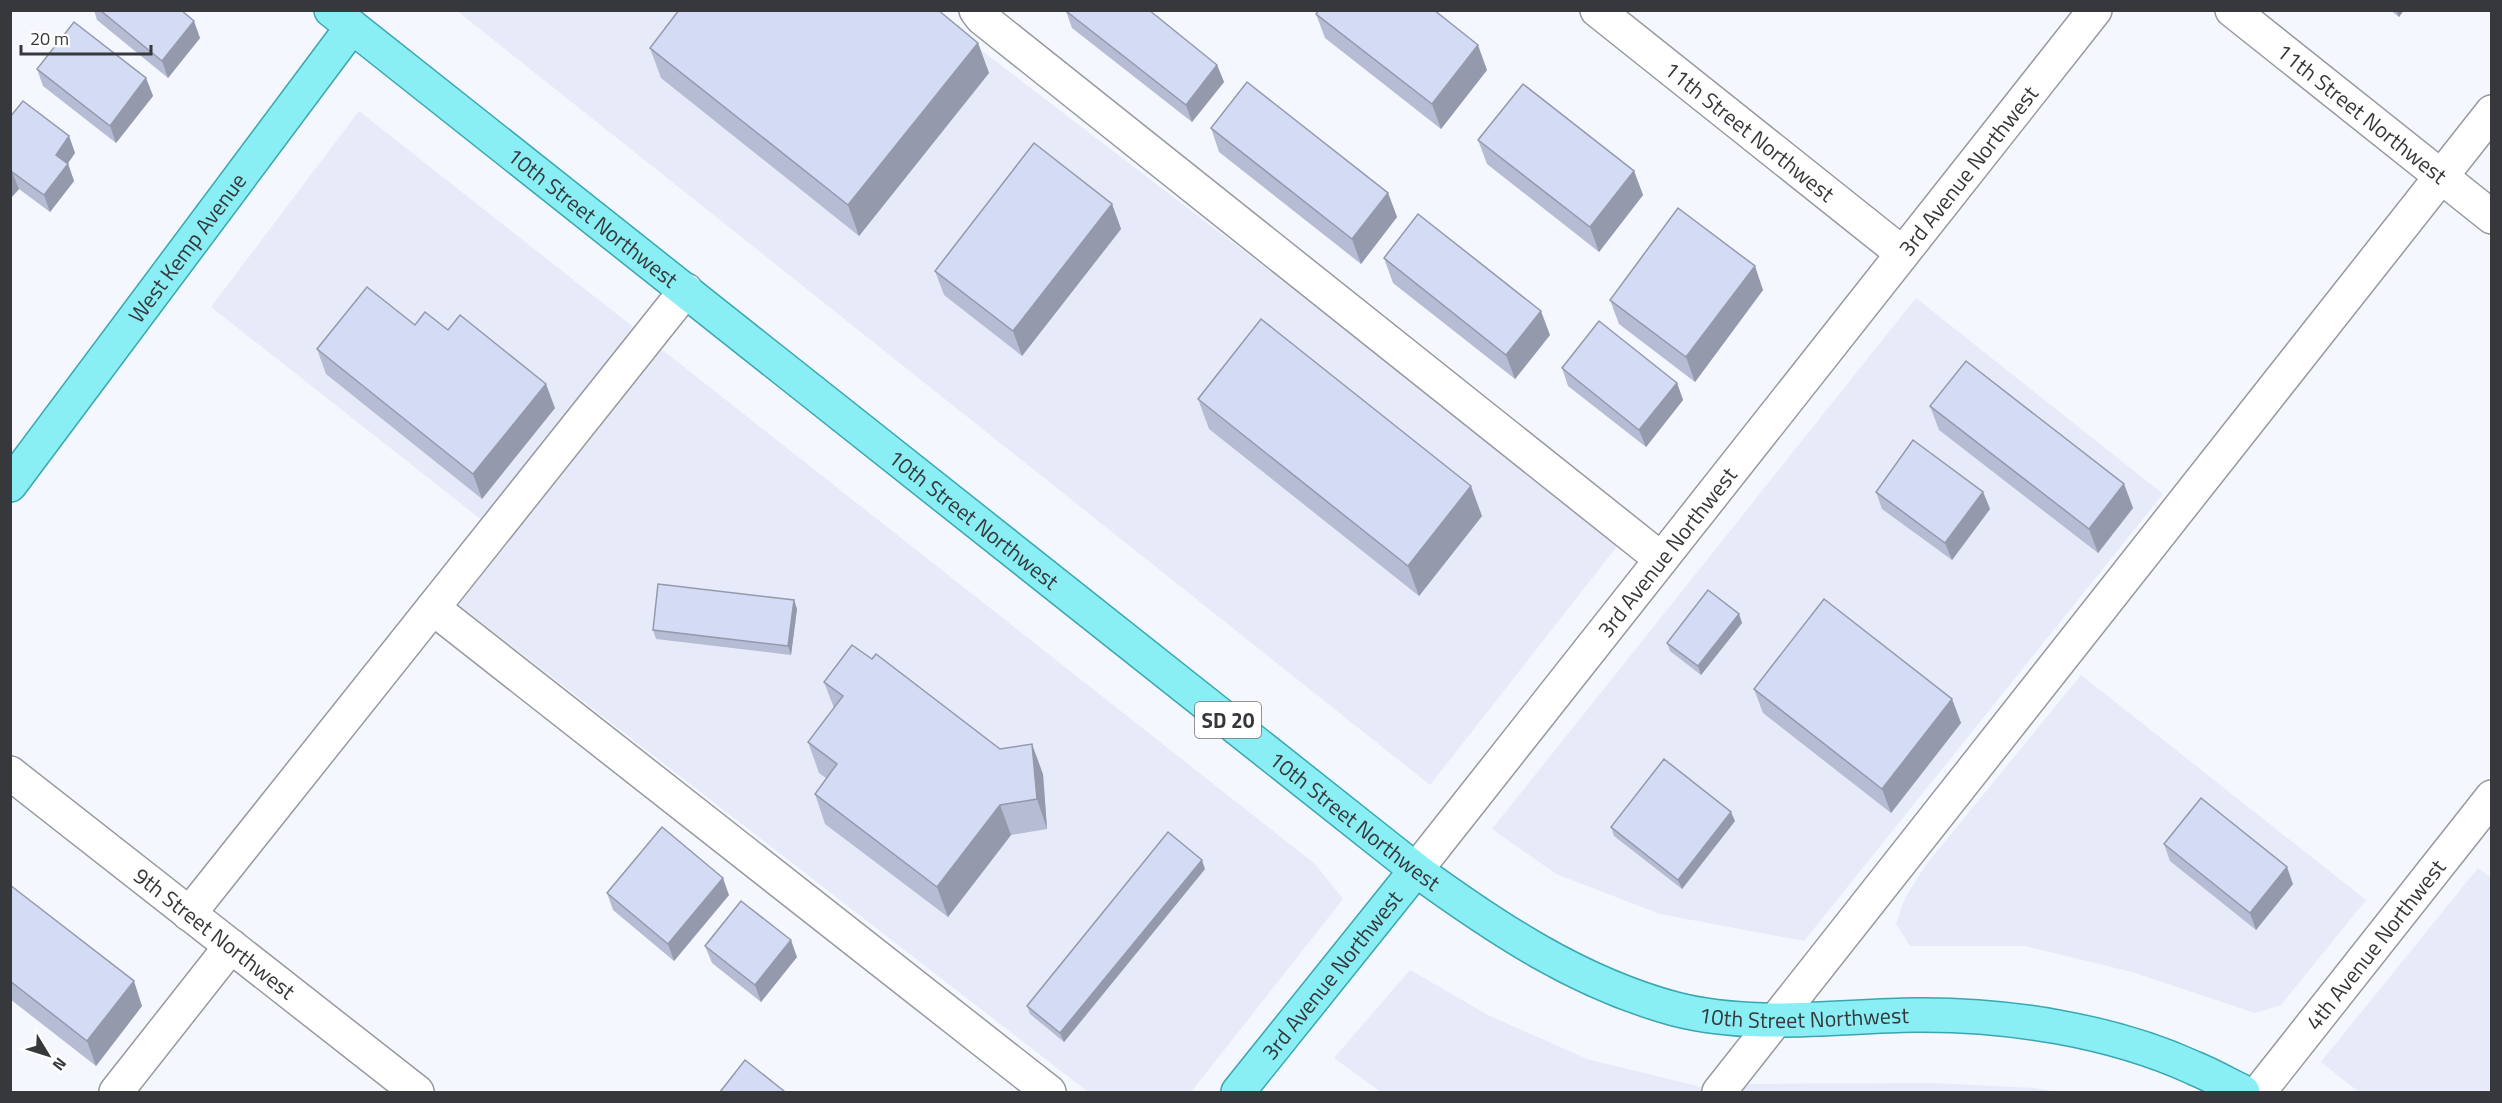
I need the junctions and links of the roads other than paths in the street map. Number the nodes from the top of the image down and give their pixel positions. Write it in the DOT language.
graph roads {
  1 [pos="976,10"];
  2 [pos="1597,10"];
  3 [pos="2096,10"];
  4 [pos="2232,10"];
  5 [pos="349,16"];
  6 [pos="2492,112"];
  7 [pos="2440,176"];
  8 [pos="2492,217"];
  9 [pos="1902,254"];
  10 [pos="686,290"];
  11 [pos="10,485"];
  12 [pos="1661,560"];
  13 [pos="433,608"];
  14 [pos="10,773"];
  15 [pos="2492,797"];
  16 [pos="1416,870"];
  17 [pos="189,914"];
  18 [pos="231,946"];
  19 [pos="1778,1019"];
  20 [pos="116,1092"];
  21 [pos="417,1092"];
  22 [pos="1049,1092"];
  23 [pos="1238,1092"];
  24 [pos="1719,1092"];
  25 [pos="2243,1092"];
  26 [pos="2259,1092"];
  1 -- 12 [label="street"];
  2 -- 9 [label="street, 11th Street Northwest"];
  3 -- 9 [label="street, 3rd Avenue Northwest"];
  4 -- 7 [label="street, 11th Street Northwest"];
  5 -- 10 [label="main road, 10th Street Northwest / SD 20"];
  5 -- 11 [label="main road, West Kemp Avenue"];
  6 -- 7 [label="street"];
  7 -- 8 [label="street, 11th Street Northwest"];
  7 -- 19 [label="street"];
  9 -- 12 [label="street, 3rd Avenue Northwest"];
  10 -- 13 [label="street"];
  10 -- 16 [label="main road, 10th Street Northwest / SD 20"];
  12 -- 16 [label="street, 3rd Avenue Northwest"];
  13 -- 17 [label="street"];
  13 -- 22 [label="street"];
  14 -- 17 [label="street, 9th Street Northwest"];
  15 -- 26 [label="street, 4th Avenue Northwest"];
  16 -- 19 [label="main road, 10th Street Northwest / SD 20"];
  16 -- 23 [label="main road, 3rd Avenue Northwest"];
  17 -- 18 [label="street, 9th Street Northwest"];
  18 -- 20 [label="street"];
  18 -- 21 [label="street, 9th Street Northwest"];
  19 -- 24 [label="street"];
  19 -- 25 [label="main road, 10th Street Northwest / SD 20"];
}
